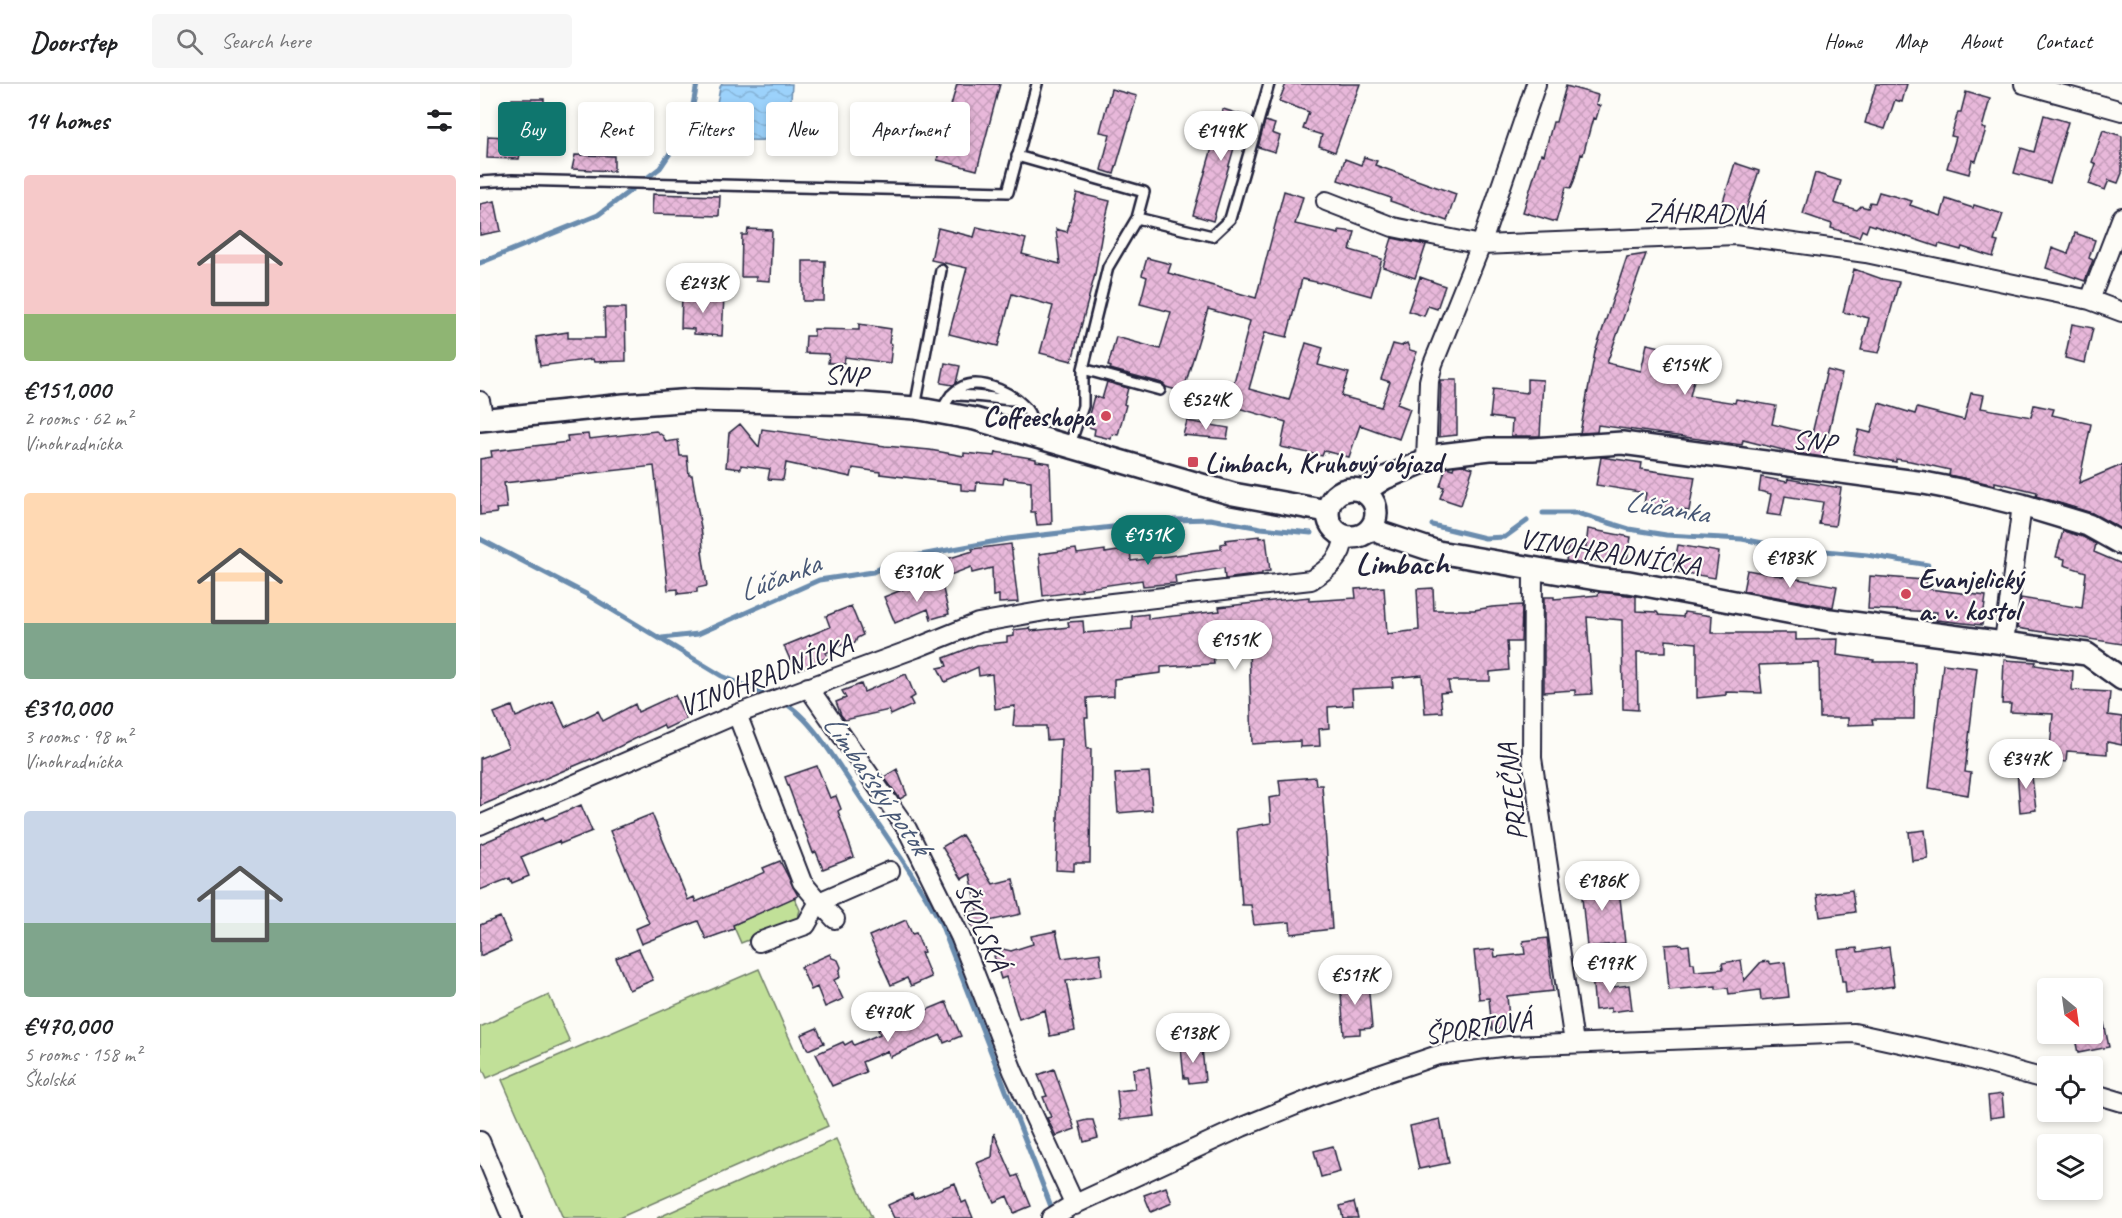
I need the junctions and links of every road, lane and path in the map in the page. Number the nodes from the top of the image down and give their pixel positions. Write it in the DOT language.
graph roads {
  1 [pos="1037,84"];
  2 [pos="1269,84"];
  3 [pos="1536,84"];
  4 [pos="2024,84"];
  5 [pos="2122,111"];
  6 [pos="1017,156"];
  7 [pos="480,182"];
  8 [pos="1326,201"];
  9 [pos="2122,217"];
  10 [pos="1137,218"];
  11 [pos="1481,245"];
  12 [pos="941,270"];
  13 [pos="2090,300"];
  14 [pos="2122,312"];
  15 [pos="1083,369"];
  16 [pos="1160,390"];
  17 [pos="945,404"];
  18 [pos="915,408"];
  19 [pos="481,414"];
  20 [pos="1034,436"];
  21 [pos="1069,447"];
  22 [pos="1426,461"];
  23 [pos="1363,492"];
  24 [pos="2022,505"];
  25 [pos="1327,511"];
  26 [pos="1373,526"];
  27 [pos="1344,537"];
  28 [pos="2122,544"];
  29 [pos="1533,568"];
  30 [pos="2004,642"];
  31 [pos="2122,679"];
  32 [pos="808,687"];
  33 [pos="737,714"];
  34 [pos="480,825"];
  35 [pos="890,871"];
  36 [pos="819,902"];
  37 [pos="836,919"];
  38 [pos="759,942"];
  39 [pos="1574,1043"];
  40 [pos="2037,1077"];
  41 [pos="2103,1096"];
  42 [pos="2122,1102"];
  43 [pos="480,1142"];
  44 [pos="1072,1206"];
  45 [pos="512,1218"];
  46 [pos="1051,1218"];
  1 -- 6 [label="lane"];
  2 -- 10 [label="lane"];
  3 -- 11 [label="street"];
  4 -- 5 [label="street"];
  6 -- 7 [label="lane"];
  6 -- 10 [label="lane"];
  8 -- 11 [label="street, ZÁHRADNÁ"];
  9 -- 13 [label="street"];
  10 -- 15 [label="lane"];
  11 -- 13 [label="street, ZÁHRADNÁ"];
  11 -- 22 [label="street"];
  12 -- 18 [label="lane"];
  13 -- 14 [label="street, ZÁHRADNÁ"];
  15 -- 16 [label="lane"];
  15 -- 21 [label="lane"];
  17 -- 18 [label="street, SNP"];
  17 -- 20 [label="street, SNP"];
  17 -- 20 [label="lane"];
  18 -- 19 [label="street, SNP"];
  20 -- 21 [label="street, SNP"];
  21 -- 25 [label="street, SNP"];
  22 -- 23 [label="street, SNP"];
  22 -- 24 [label="street, SNP"];
  23 -- 25 [label="street"];
  23 -- 26 [label="street"];
  24 -- 28 [label="street, SNP"];
  24 -- 30 [label="street"];
  25 -- 27 [label="street"];
  26 -- 27 [label="street"];
  26 -- 29 [label="street, VINOHRADNÍCKA"];
  27 -- 32 [label="street, VINOHRADNÍCKA"];
  29 -- 30 [label="street, VINOHRADNÍCKA"];
  29 -- 39 [label="street, PRIEČNA"];
  30 -- 31 [label="street, VINOHRADNÍCKA"];
  32 -- 33 [label="street, VINOHRADNÍCKA"];
  32 -- 44 [label="street, ŠKOLSKÁ"];
  33 -- 34 [label="street, VINOHRADNÍCKA"];
  33 -- 36 [label="street"];
  35 -- 36 [label="street"];
  36 -- 37 [label="street"];
  36 -- 38 [label="street"];
  39 -- 40 [label="street, ŠPORTOVÁ"];
  39 -- 44 [label="street, ŠPORTOVÁ"];
  41 -- 42 [label="street"];
  43 -- 45 [label="street"];
  44 -- 46 [label="street, ŠPORTOVÁ"];
}
